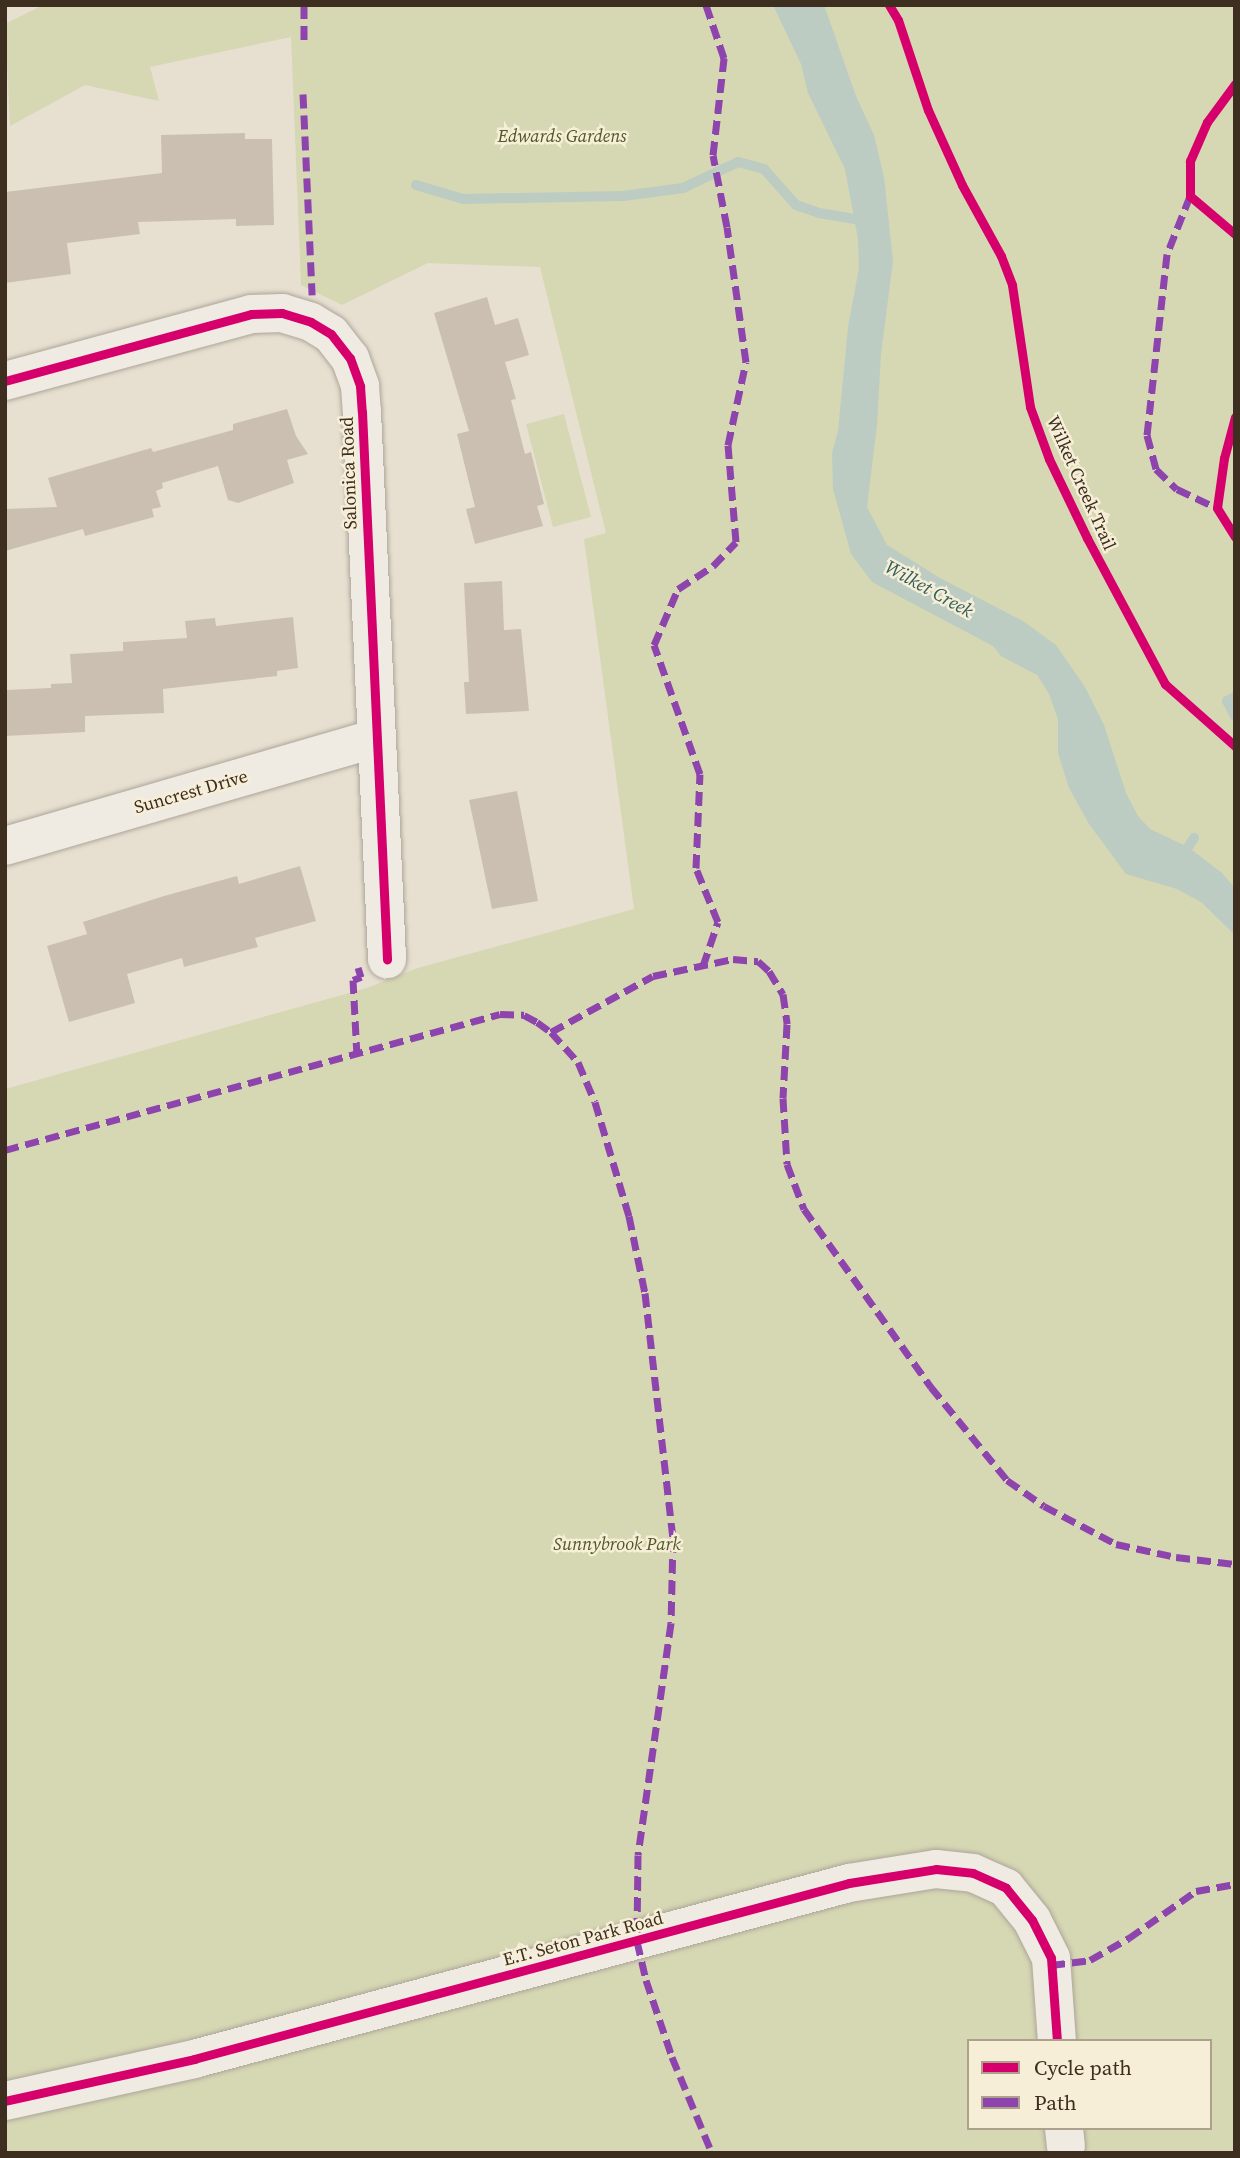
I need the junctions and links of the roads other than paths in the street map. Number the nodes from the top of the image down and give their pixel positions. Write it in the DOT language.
graph roads {
  1 [pos="5,381"];
  2 [pos="376,738"];
  3 [pos="5,846"];
  4 [pos="387,959"];
  5 [pos="1057,2039"];
  6 [pos="5,2101"];
  1 -- 2 [label="street, Salonica Road"];
  2 -- 3 [label="street, Suncrest Drive"];
  2 -- 4 [label="street, Salonica Road"];
  5 -- 6 [label="street, E.T. Seton Park Road"];
}
